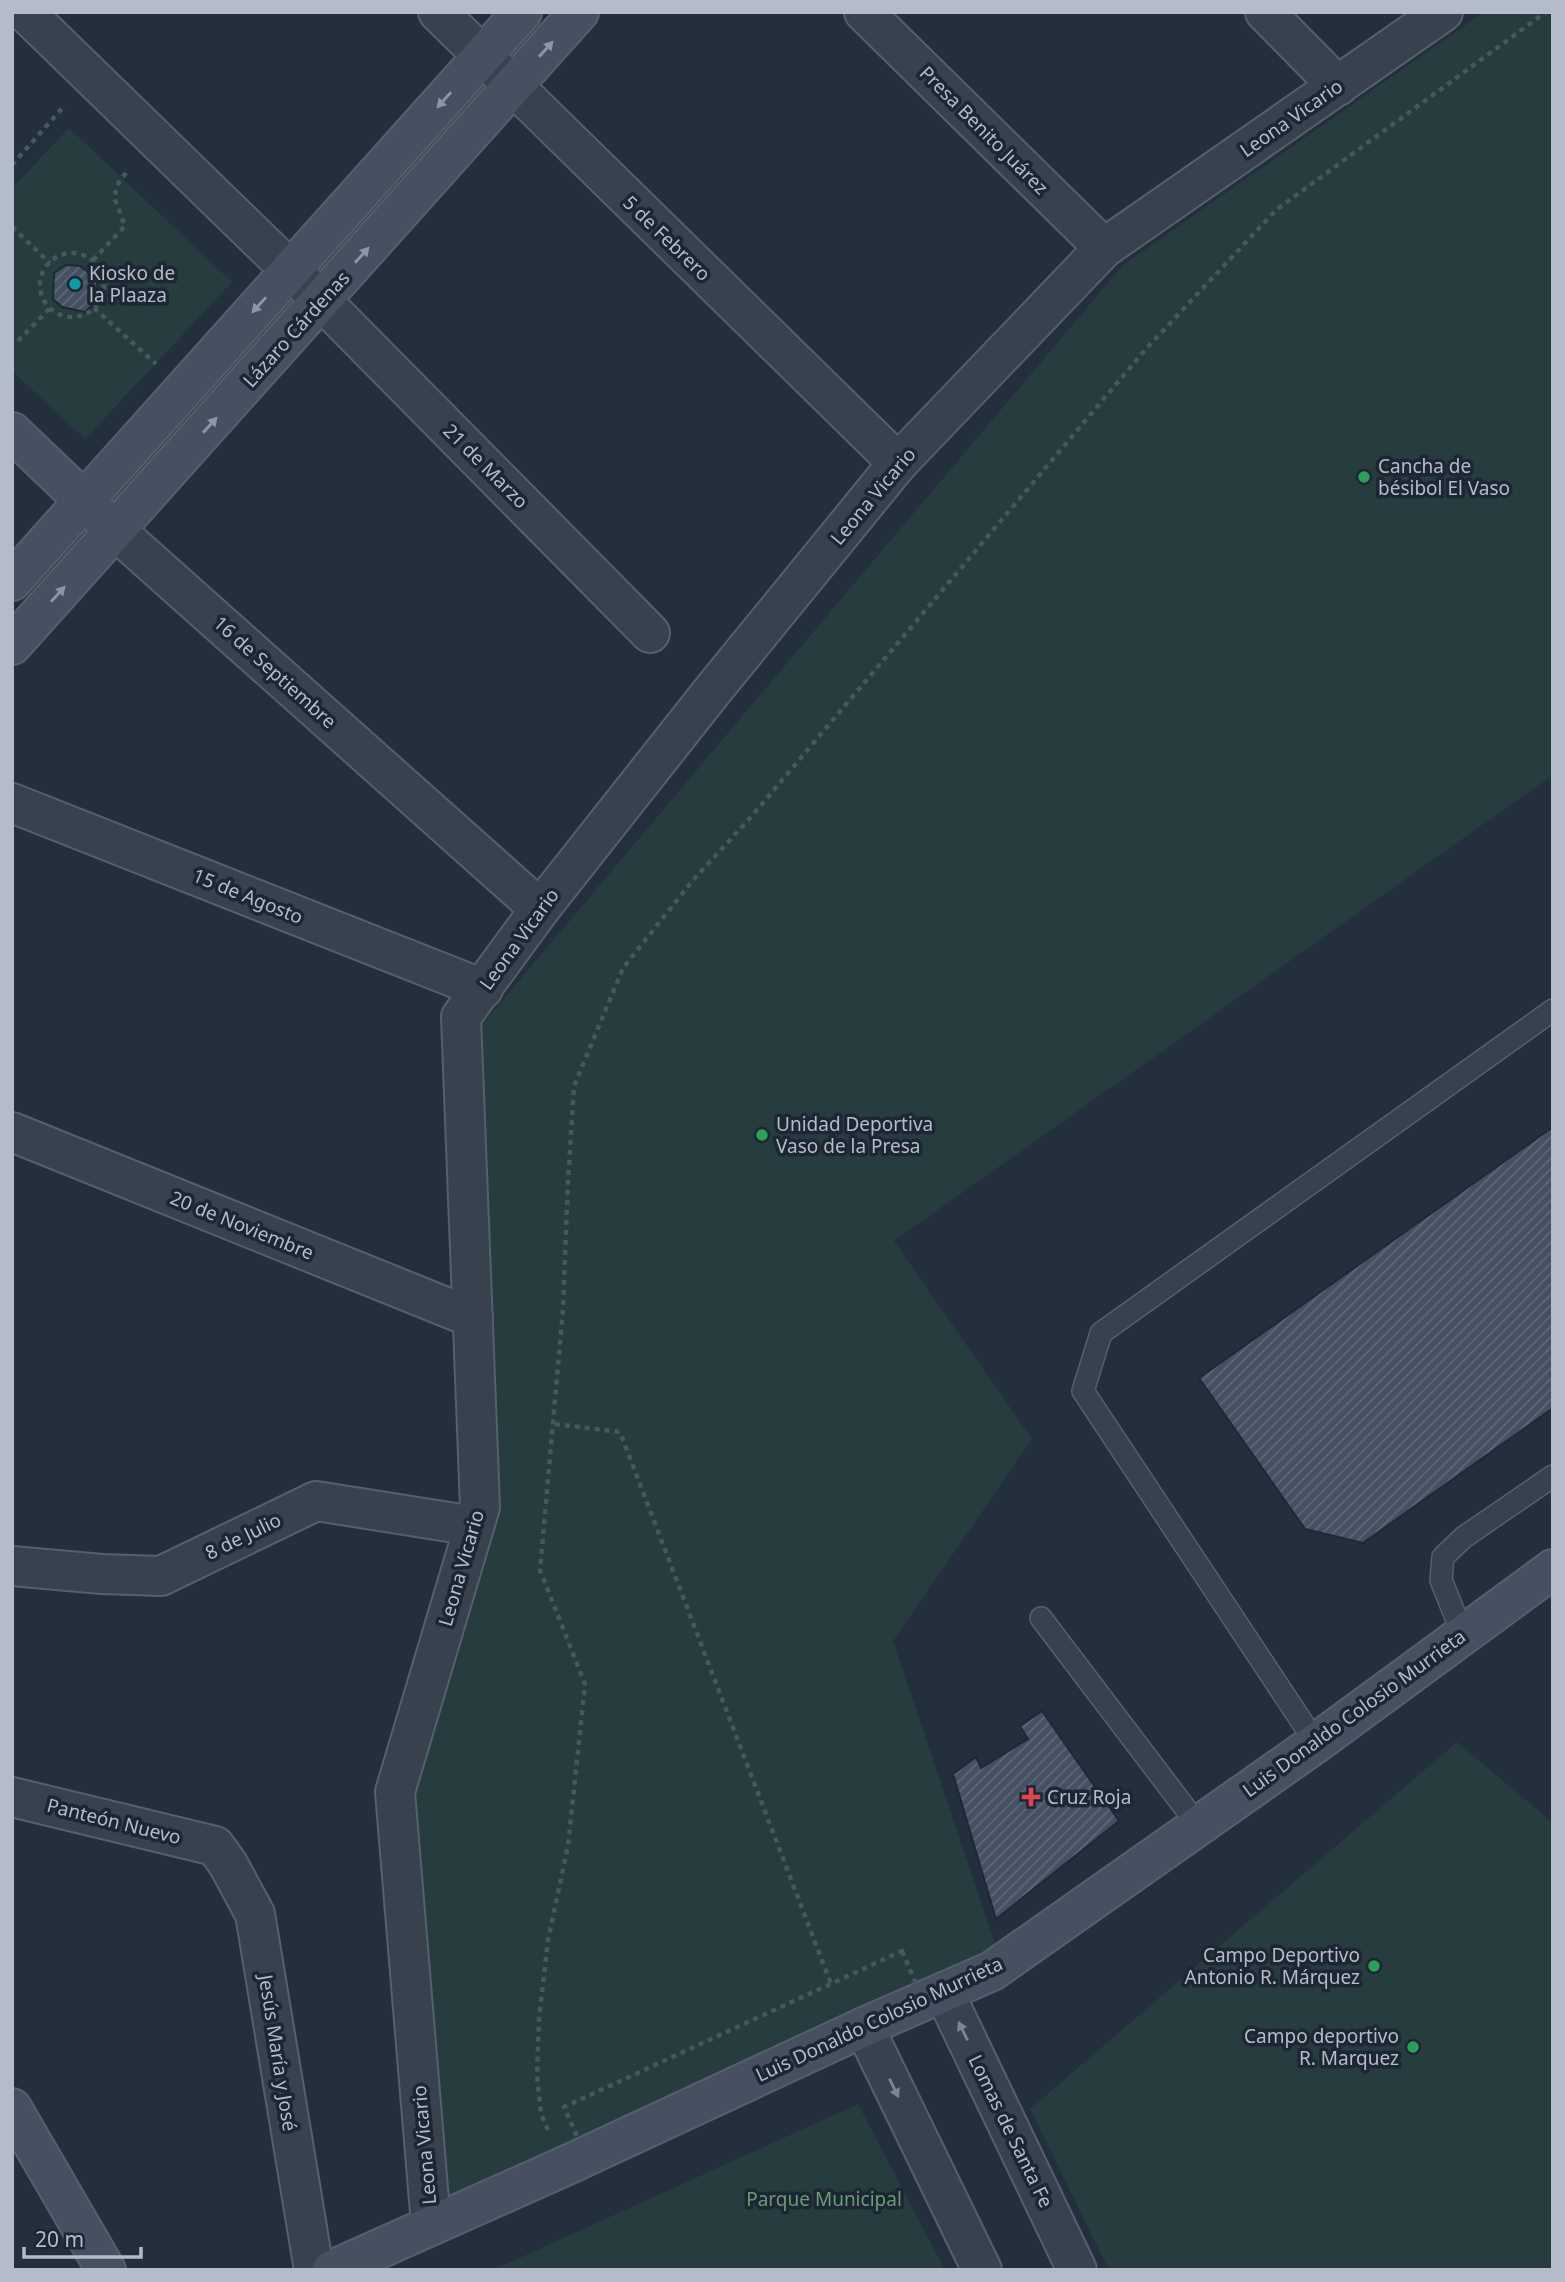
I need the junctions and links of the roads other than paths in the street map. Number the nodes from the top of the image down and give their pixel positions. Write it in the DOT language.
graph roads {
  1 [pos="24,12"];
  2 [pos="438,12"];
  3 [pos="522,12"];
  4 [pos="579,12"];
  5 [pos="864,12"];
  6 [pos="1265,12"];
  7 [pos="1443,12"];
  8 [pos="483,55"];
  9 [pos="1338,86"];
  10 [pos="512,87"];
  11 [pos="1104,248"];
  12 [pos="290,271"];
  13 [pos="321,300"];
  14 [pos="12,432"];
  15 [pos="898,463"];
  16 [pos="84,500"];
  17 [pos="115,530"];
  18 [pos="12,581"];
  19 [pos="650,633"];
  20 [pos="12,645"];
  21 [pos="12,803"];
  22 [pos="540,909"];
  23 [pos="483,989"];
  24 [pos="1553,1010"];
  25 [pos="12,1132"];
  26 [pos="473,1318"];
  27 [pos="1553,1476"];
  28 [pos="474,1526"];
  29 [pos="12,1566"];
  30 [pos="1553,1569"];
  31 [pos="1041,1618"];
  32 [pos="1463,1635"];
  33 [pos="1315,1743"];
  34 [pos="12,1797"];
  35 [pos="1198,1825"];
  36 [pos="215,1846"];
  37 [pos="944,1992"];
  38 [pos="864,2027"];
  39 [pos="12,2108"];
  40 [pos="430,2225"];
  41 [pos="106,2270"];
  42 [pos="314,2270"];
  43 [pos="332,2270"];
  44 [pos="982,2270"];
  45 [pos="1077,2270"];
  1 -- 12 [label="street"];
  2 -- 8 [label="street, 5 de Febrero"];
  3 -- 8 [label="street"];
  10 -- 4 [label="street, Lázaro Cárdenas, one-way"];
  5 -- 11 [label="street, Presa Benito Juárez"];
  6 -- 9 [label="street"];
  7 -- 9 [label="street, Leona Vicario"];
  8 -- 10 [label="street, 5 de Febrero"];
  8 -- 12 [label="street, one-way"];
  9 -- 11 [label="street, Leona Vicario"];
  13 -- 10 [label="street, Lázaro Cárdenas, one-way"];
  10 -- 15 [label="street, 5 de Febrero"];
  11 -- 15 [label="street, Leona Vicario"];
  12 -- 13 [label="street, 21 de Marzo"];
  12 -- 16 [label="street, one-way"];
  17 -- 13 [label="street, Lázaro Cárdenas, one-way"];
  13 -- 19 [label="street, 21 de Marzo"];
  14 -- 16 [label="street, 16 de Septiembre"];
  15 -- 22 [label="street, Leona Vicario"];
  16 -- 17 [label="street, 16 de Septiembre"];
  16 -- 18 [label="street"];
  20 -- 17 [label="street, Lázaro Cárdenas, one-way"];
  17 -- 22 [label="street, 16 de Septiembre"];
  21 -- 23 [label="street, 15 de Agosto"];
  22 -- 23 [label="street, Leona Vicario"];
  23 -- 26 [label="street, Leona Vicario"];
  24 -- 33 [label="lane"];
  25 -- 26 [label="street, 20 de Noviembre"];
  26 -- 28 [label="street, Leona Vicario"];
  27 -- 32 [label="lane"];
  28 -- 29 [label="street, 8 de Julio"];
  28 -- 40 [label="street, Leona Vicario"];
  30 -- 32 [label="street, Luis Donaldo Colosio Murrieta"];
  31 -- 35 [label="lane"];
  32 -- 33 [label="street, Luis Donaldo Colosio Murrieta"];
  33 -- 35 [label="street, Luis Donaldo Colosio Murrieta"];
  34 -- 36 [label="street, Panteón Nuevo"];
  35 -- 37 [label="street, Luis Donaldo Colosio Murrieta"];
  36 -- 42 [label="street, Jesús María y José"];
  37 -- 38 [label="street, Luis Donaldo Colosio Murrieta"];
  45 -- 37 [label="street, Lomas de Santa Fe, one-way"];
  38 -- 40 [label="street, Luis Donaldo Colosio Murrieta"];
  38 -- 44 [label="street, one-way"];
  39 -- 41 [label="street"];
  40 -- 43 [label="street, Luis Donaldo Colosio Murrieta"];
}
